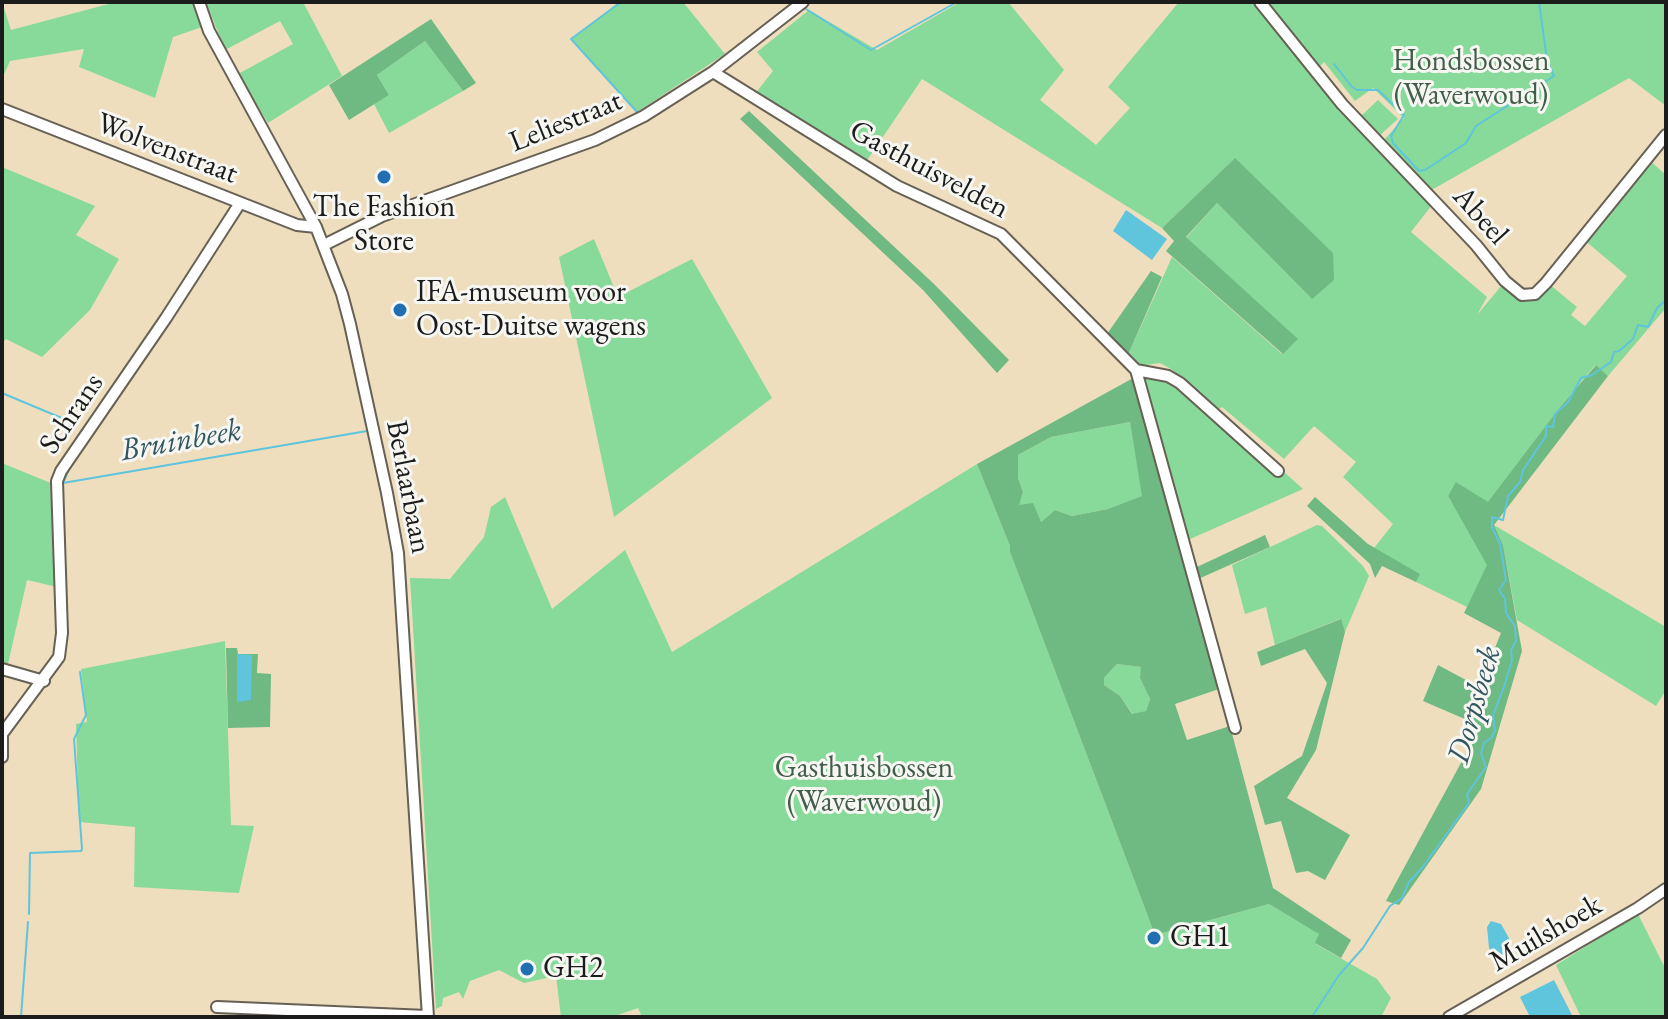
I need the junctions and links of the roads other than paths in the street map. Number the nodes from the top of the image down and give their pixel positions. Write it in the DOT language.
graph roads {
  1 [pos="199,2"];
  2 [pos="803,2"];
  3 [pos="1260,2"];
  4 [pos="713,72"];
  5 [pos="2,109"];
  6 [pos="1666,135"];
  7 [pos="240,203"];
  8 [pos="316,227"];
  9 [pos="324,245"];
  10 [pos="1136,370"];
  11 [pos="1278,471"];
  12 [pos="2,669"];
  13 [pos="44,681"];
  14 [pos="1235,728"];
  15 [pos="2,757"];
  16 [pos="1666,889"];
  17 [pos="217,1007"];
  18 [pos="428,1016"];
  19 [pos="1449,1017"];
  1 -- 8 [label="street, Berlaarbaan"];
  2 -- 4 [label="street, Leliestraat"];
  3 -- 6 [label="street, Abeel"];
  4 -- 9 [label="street, Leliestraat"];
  4 -- 10 [label="street, Gasthuisvelden"];
  5 -- 7 [label="street, Wolvenstraat"];
  7 -- 8 [label="street, Wolvenstraat"];
  7 -- 13 [label="street, Schrans"];
  8 -- 9 [label="street, Berlaarbaan"];
  9 -- 18 [label="street, Berlaarbaan"];
  10 -- 11 [label="street"];
  10 -- 14 [label="street, Gasthuisvelden"];
  12 -- 13 [label="street"];
  13 -- 15 [label="street, Schrans"];
  16 -- 19 [label="street, Muilshoek"];
  17 -- 18 [label="street"];
}
